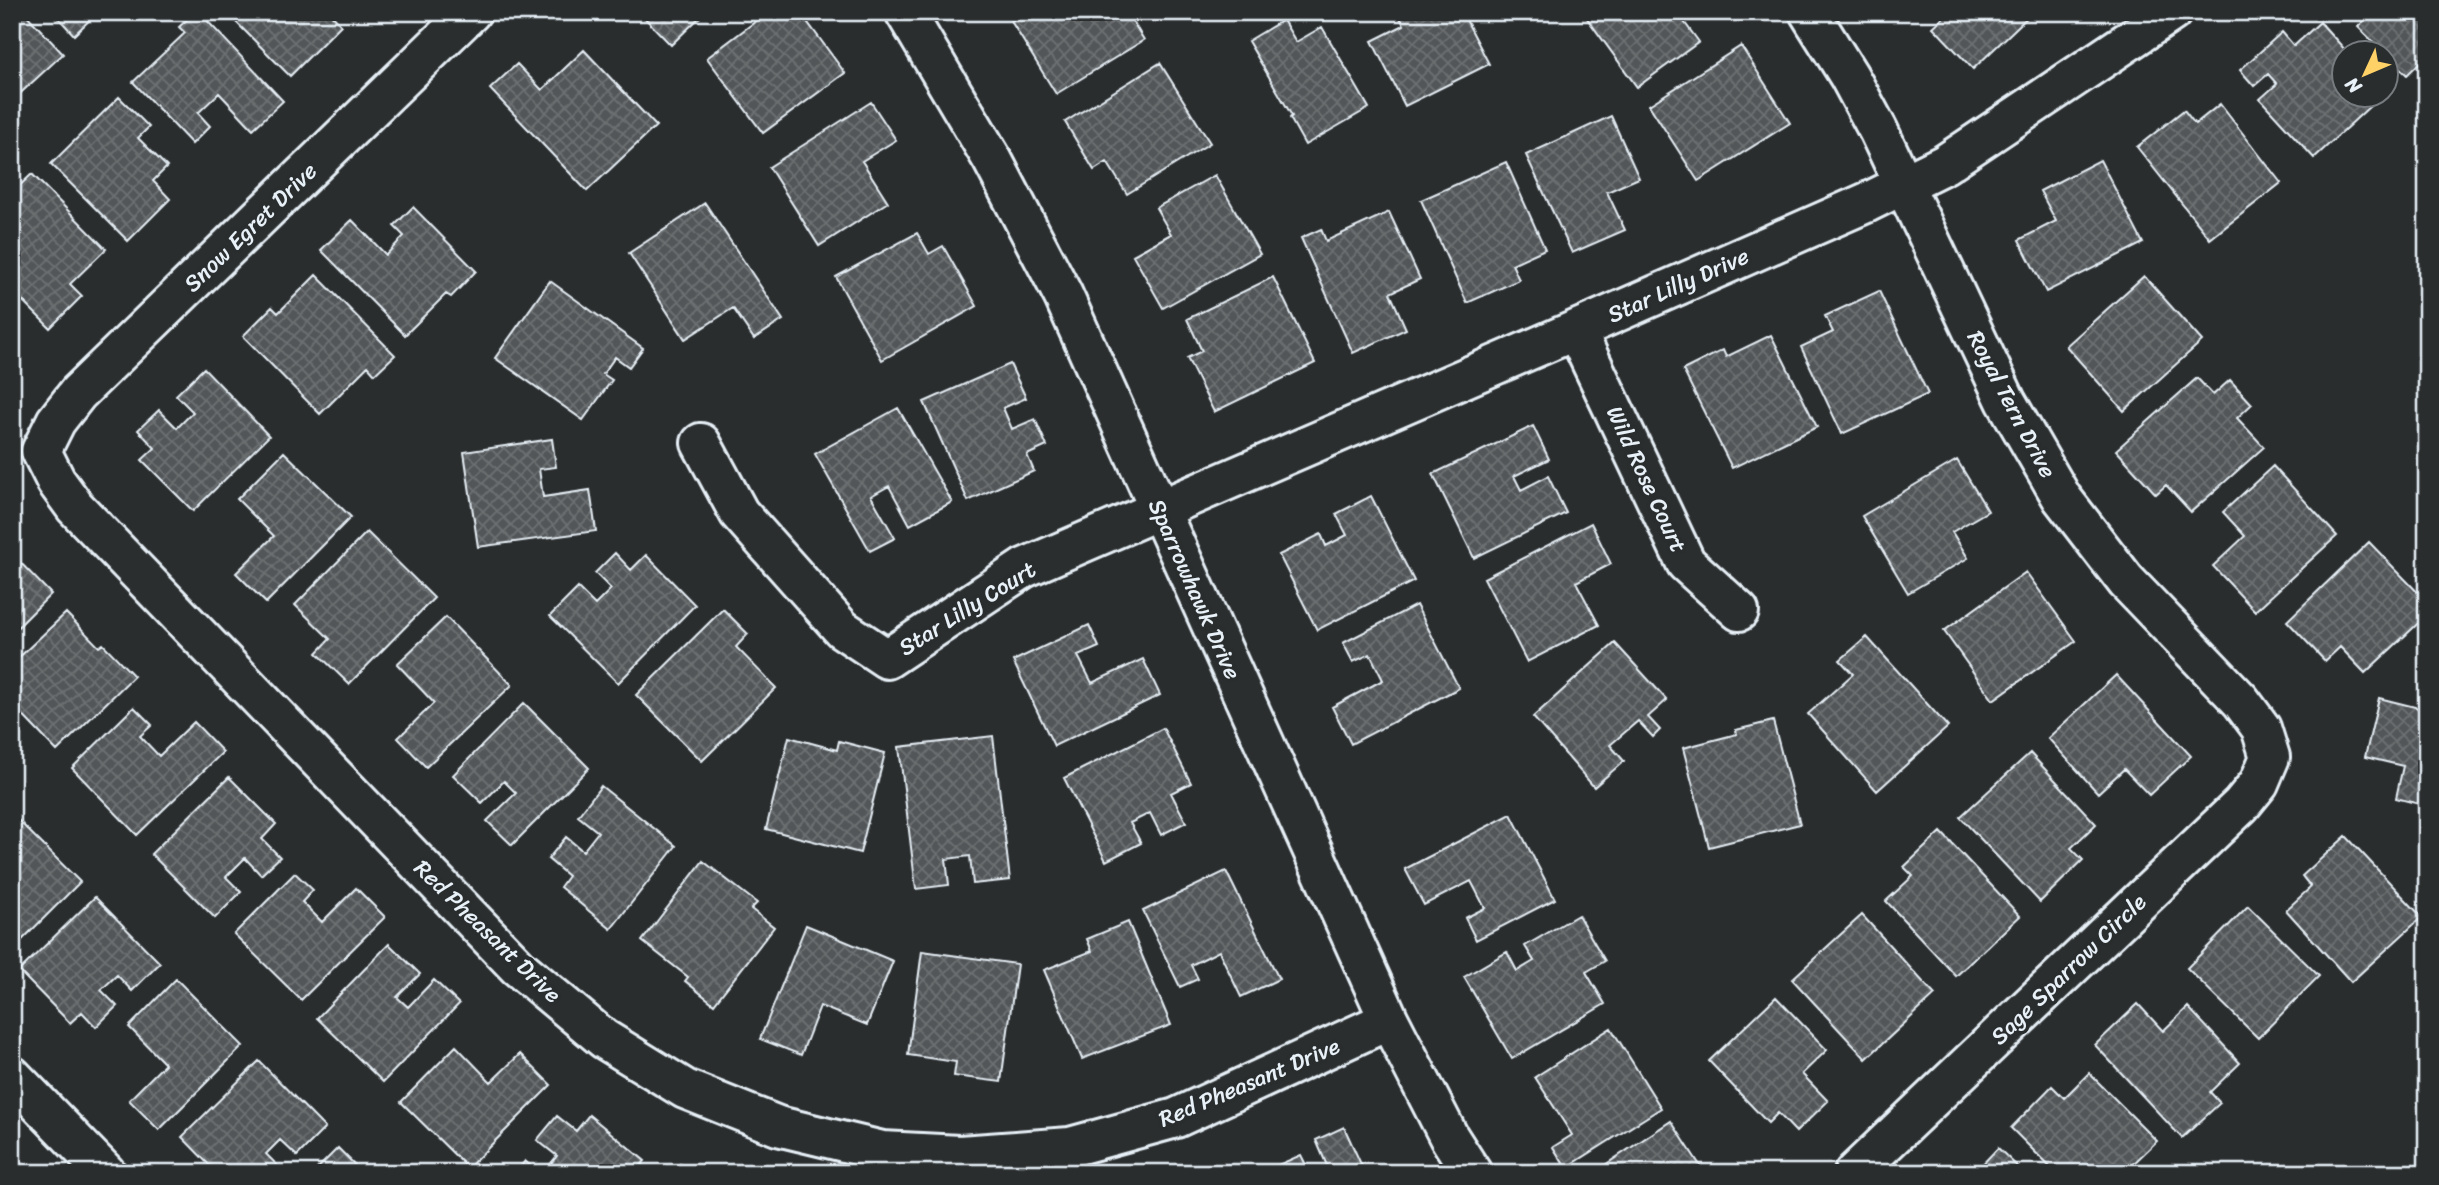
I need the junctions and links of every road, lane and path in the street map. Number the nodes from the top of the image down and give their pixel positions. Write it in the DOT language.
graph roads {
  1 [pos="905,12"];
  2 [pos="1809,12"];
  3 [pos="2172,12"];
  4 [pos="462,15"];
  5 [pos="1902,184"];
  6 [pos="1576,330"];
  7 [pos="701,443"];
  8 [pos="41,451"];
  9 [pos="1159,510"];
  10 [pos="1739,611"];
  11 [pos="2270,757"];
  12 [pos="1389,1020"];
  13 [pos="12,1076"];
  14 [pos="106,1173"];
  15 [pos="1472,1173"];
  16 [pos="1854,1173"];
  1 -- 9 [label="street, Sparrowhawk Drive"];
  2 -- 5 [label="street, Royal Tern Drive"];
  3 -- 5 [label="street, Star Lilly Drive"];
  4 -- 8 [label="street, Snow Egret Drive"];
  5 -- 6 [label="street, Star Lilly Drive"];
  5 -- 11 [label="street, Royal Tern Drive"];
  6 -- 9 [label="street, Star Lilly Drive"];
  6 -- 10 [label="street, Wild Rose Court"];
  7 -- 9 [label="street, Star Lilly Court"];
  8 -- 12 [label="street, Red Pheasant Drive"];
  9 -- 12 [label="street, Sparrowhawk Drive"];
  11 -- 16 [label="street, Sage Sparrow Circle"];
  12 -- 15 [label="street, Sparrowhawk Drive"];
  13 -- 14 [label="street"];
}
